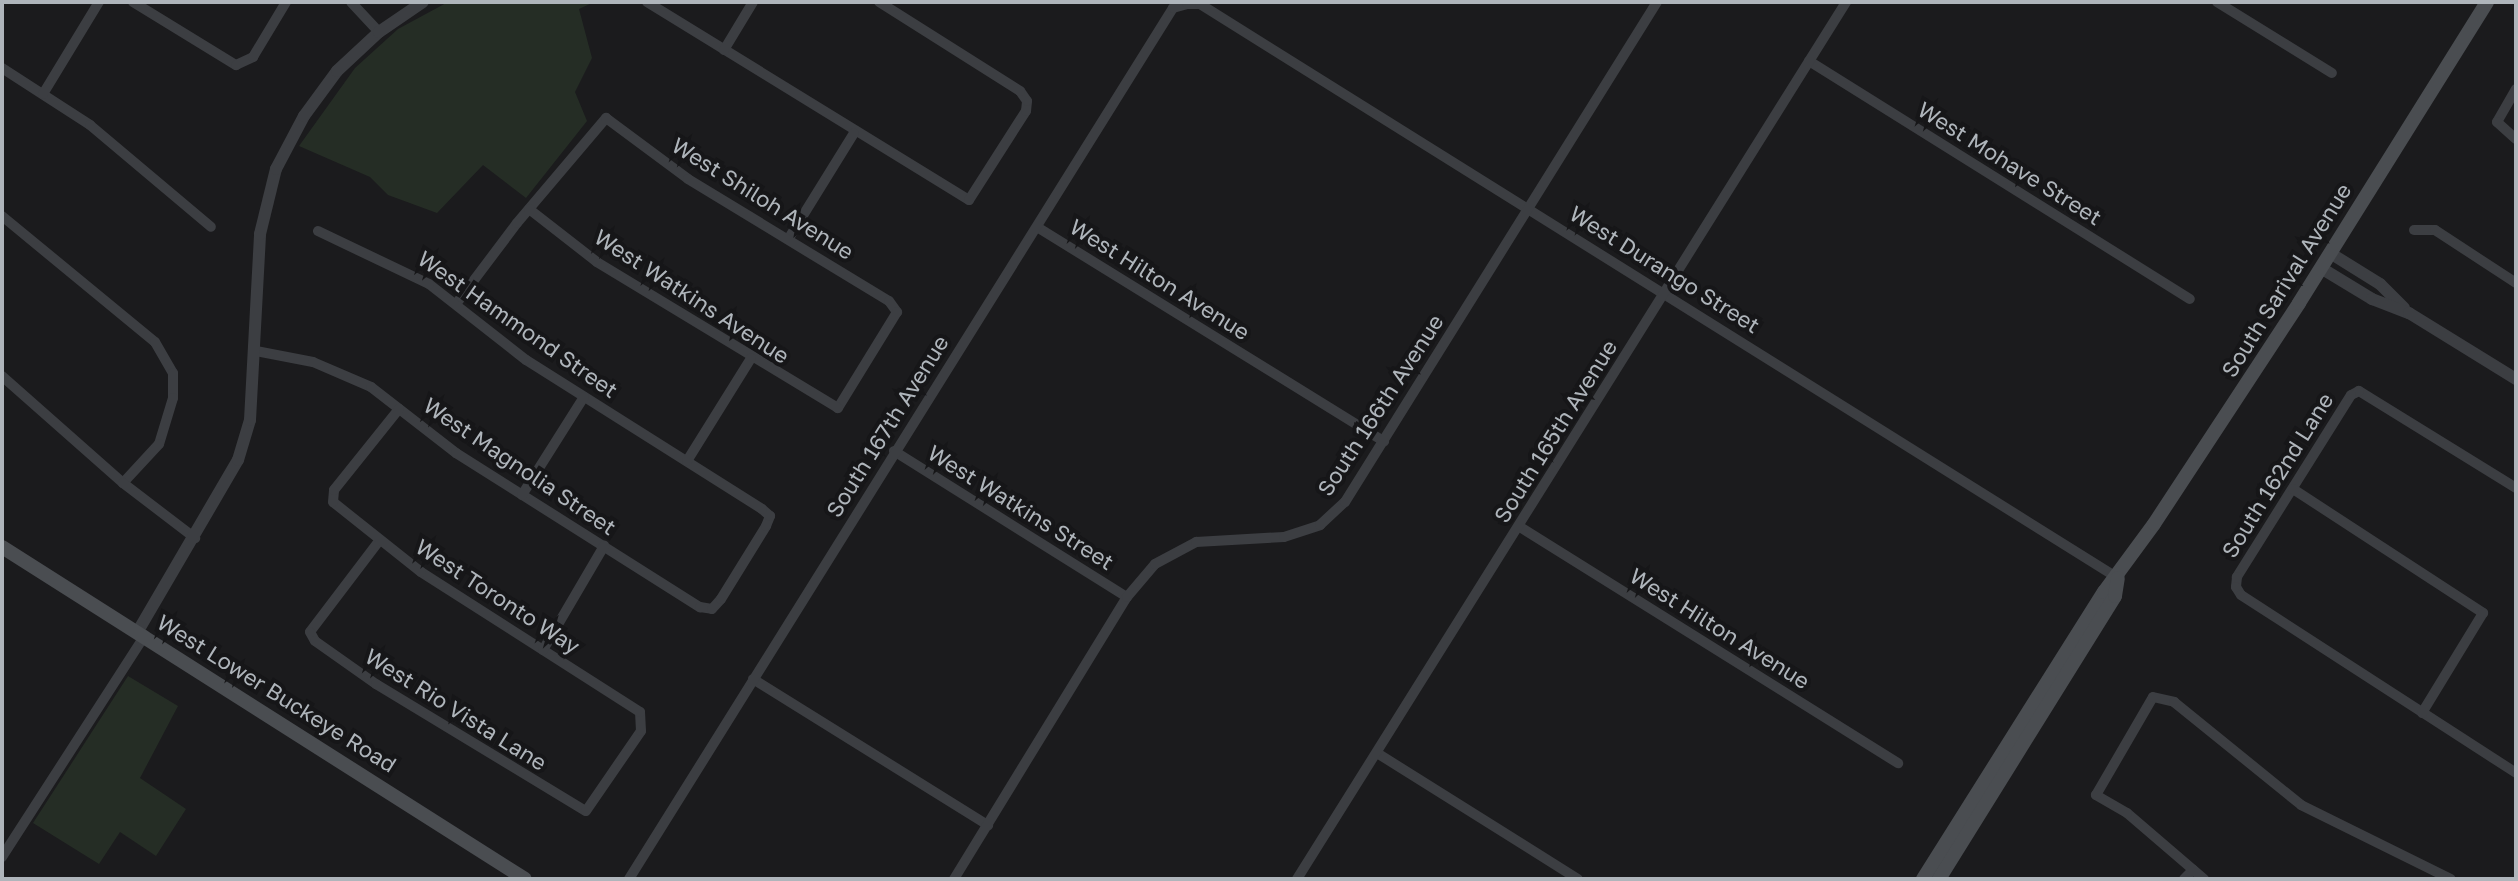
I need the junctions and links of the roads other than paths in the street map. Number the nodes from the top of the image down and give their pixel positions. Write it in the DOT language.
graph roads {
  1 [pos="99,2"];
  2 [pos="133,2"];
  3 [pos="286,2"];
  4 [pos="351,2"];
  5 [pos="423,2"];
  6 [pos="647,2"];
  7 [pos="753,2"];
  8 [pos="879,2"];
  9 [pos="1657,2"];
  10 [pos="1846,2"];
  11 [pos="2217,2"];
  12 [pos="2487,2"];
  13 [pos="1187,4"];
  14 [pos="379,32"];
  15 [pos="724,50"];
  16 [pos="1809,61"];
  17 [pos="2,68"];
  18 [pos="2332,73"];
  19 [pos="2516,89"];
  20 [pos="43,94"];
  21 [pos="854,133"];
  22 [pos="2516,139"];
  23 [pos="1530,207"];
  24 [pos="529,209"];
  25 [pos="2,216"];
  26 [pos="211,227"];
  27 [pos="1037,227"];
  28 [pos="2414,230"];
  29 [pos="318,231"];
  30 [pos="789,238"];
  31 [pos="2330,253"];
  32 [pos="2321,268"];
  33 [pos="2516,283"];
  34 [pos="1663,293"];
  35 [pos="2190,299"];
  36 [pos="456,304"];
  37 [pos="2409,313"];
  38 [pos="256,351"];
  39 [pos="751,358"];
  40 [pos="2,376"];
  41 [pos="2516,379"];
  42 [pos="584,397"];
  43 [pos="838,408"];
  44 [pos="399,409"];
  45 [pos="1384,441"];
  46 [pos="894,451"];
  47 [pos="687,461"];
  48 [pos="123,483"];
  49 [pos="2516,488"];
  50 [pos="2293,489"];
  51 [pos="522,495"];
  52 [pos="1520,527"];
  53 [pos="195,538"];
  54 [pos="379,541"];
  55 [pos="604,546"];
  56 [pos="2,547"];
  57 [pos="2118,578"];
  58 [pos="1127,597"];
  59 [pos="712,609"];
  60 [pos="141,633"];
  61 [pos="543,650"];
  62 [pos="753,679"];
  63 [pos="2422,713"];
  64 [pos="644,718"];
  65 [pos="1377,753"];
  66 [pos="1898,763"];
  67 [pos="2516,773"];
  68 [pos="988,825"];
  69 [pos="2,857"];
  70 [pos="2193,870"];
  71 [pos="525,879"];
  72 [pos="629,879"];
  73 [pos="954,879"];
  74 [pos="1297,879"];
  75 [pos="1578,879"];
  76 [pos="1923,879"];
  77 [pos="1939,879"];
  78 [pos="2184,879"];
  79 [pos="2204,879"];
  80 [pos="2451,879"];
  1 -- 20 [label="street"];
  2 -- 3 [label="street"];
  4 -- 14 [label="street"];
  5 -- 14 [label="street"];
  6 -- 15 [label="street"];
  7 -- 15 [label="street"];
  8 -- 21 [label="street"];
  9 -- 23 [label="street, South 166th Avenue"];
  10 -- 16 [label="street, South 165th Avenue"];
  11 -- 18 [label="street"];
  12 -- 31 [label="main road, South Sarival Avenue"];
  13 -- 23 [label="street, West Durango Street"];
  13 -- 27 [label="street, South 167th Avenue"];
  14 -- 38 [label="street"];
  15 -- 21 [label="street"];
  16 -- 34 [label="street, South 165th Avenue"];
  16 -- 35 [label="street, West Mohave Street"];
  17 -- 20 [label="street"];
  19 -- 22 [label="street"];
  20 -- 26 [label="street"];
  21 -- 30 [label="street"];
  23 -- 34 [label="street, West Durango Street"];
  23 -- 45 [label="street, South 166th Avenue"];
  24 -- 30 [label="street, West Shiloh Avenue"];
  24 -- 36 [label="street"];
  24 -- 39 [label="street, West Watkins Avenue"];
  25 -- 48 [label="street"];
  27 -- 45 [label="street, West Hilton Avenue"];
  27 -- 46 [label="street, South 167th Avenue"];
  28 -- 33 [label="street"];
  29 -- 36 [label="street, West Hammond Street"];
  30 -- 43 [label="street, West Shiloh Avenue"];
  31 -- 32 [label="main road, South Sarival Avenue"];
  31 -- 37 [label="street"];
  32 -- 37 [label="street"];
  32 -- 57 [label="main road, South Sarival Avenue"];
  34 -- 52 [label="street, South 165th Avenue"];
  34 -- 57 [label="street, West Durango Street"];
  36 -- 42 [label="street, West Hammond Street"];
  37 -- 41 [label="street"];
  38 -- 44 [label="street, West Magnolia Street"];
  38 -- 53 [label="street"];
  39 -- 43 [label="street, West Watkins Avenue"];
  39 -- 47 [label="street"];
  40 -- 48 [label="street"];
  42 -- 47 [label="street, West Hammond Street"];
  42 -- 51 [label="street"];
  44 -- 51 [label="street, West Magnolia Street"];
  44 -- 54 [label="street, West Toronto Way"];
  45 -- 58 [label="street, South 166th Avenue"];
  46 -- 58 [label="street, West Watkins Street"];
  46 -- 62 [label="street, South 167th Avenue"];
  47 -- 59 [label="street, West Hammond Street"];
  48 -- 53 [label="street"];
  49 -- 50 [label="street, South 162nd Lane"];
  50 -- 63 [label="street, South 162nd Lane"];
  50 -- 63 [label="street"];
  51 -- 55 [label="street, West Magnolia Street"];
  52 -- 65 [label="street, South 165th Avenue"];
  52 -- 66 [label="street, West Hilton Avenue"];
  53 -- 60 [label="street"];
  54 -- 61 [label="street, West Toronto Way"];
  54 -- 64 [label="street, West Rio Vista Lane"];
  55 -- 59 [label="street, West Magnolia Street"];
  55 -- 61 [label="street"];
  56 -- 60 [label="main road, West Lower Buckeye Road"];
  57 -- 76 [label="main road, South Sarival Avenue"];
  57 -- 77 [label="main road, South Sarival Avenue"];
  58 -- 68 [label="street, South 166th Avenue"];
  60 -- 69 [label="street"];
  60 -- 71 [label="main road, West Lower Buckeye Road"];
  61 -- 64 [label="street, West Toronto Way"];
  62 -- 68 [label="street"];
  62 -- 72 [label="street, South 167th Avenue"];
  63 -- 67 [label="street"];
  65 -- 74 [label="street, South 165th Avenue"];
  65 -- 75 [label="street"];
  68 -- 73 [label="street, South 166th Avenue"];
  70 -- 78 [label="street"];
  70 -- 79 [label="street"];
  70 -- 80 [label="street"];
}
